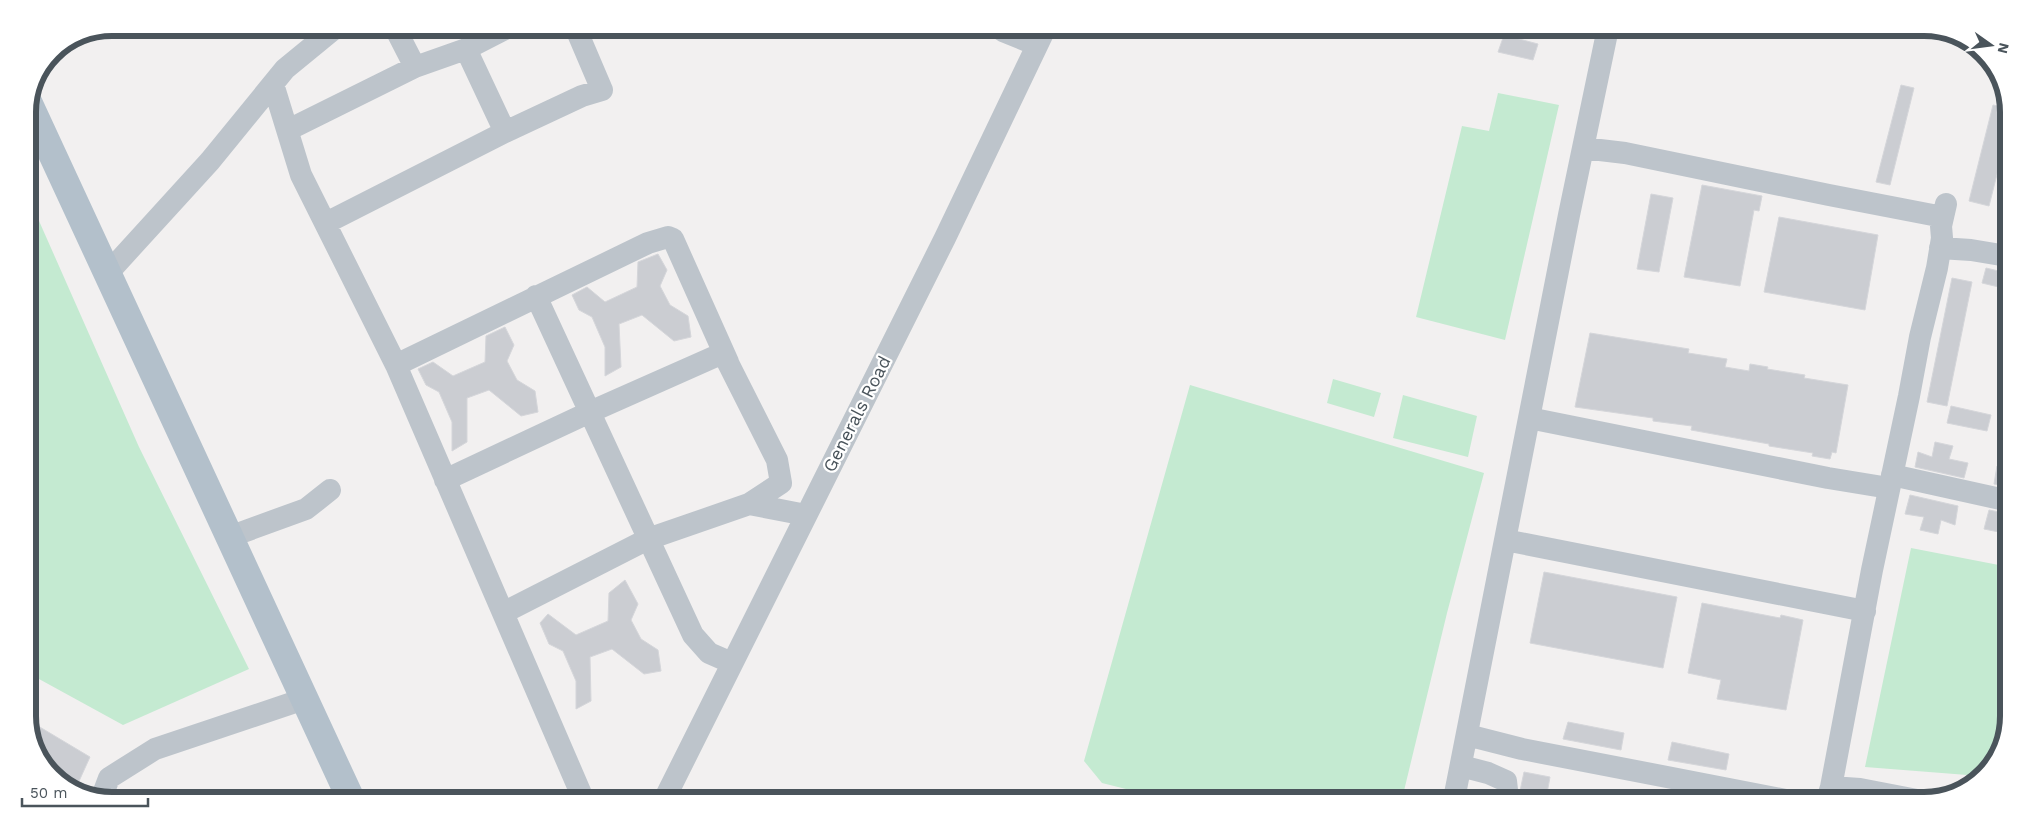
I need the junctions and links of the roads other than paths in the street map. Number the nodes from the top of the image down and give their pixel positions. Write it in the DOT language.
graph roads {
  1 [pos="325,36"];
  2 [pos="399,36"];
  3 [pos="491,36"];
  4 [pos="579,36"];
  5 [pos="1606,36"];
  6 [pos="1040,38"];
  7 [pos="466,49"];
  8 [pos="414,67"];
  9 [pos="273,84"];
  10 [pos="36,119"];
  11 [pos="288,130"];
  12 [pos="505,132"];
  13 [pos="1583,148"];
  14 [pos="326,224"];
  15 [pos="1940,248"];
  16 [pos="2000,255"];
  17 [pos="107,274"];
  18 [pos="536,296"];
  19 [pos="728,362"];
  20 [pos="396,365"];
  21 [pos="590,412"];
  22 [pos="1529,418"];
  23 [pos="445,480"];
  24 [pos="1891,482"];
  25 [pos="330,490"];
  26 [pos="2000,499"];
  27 [pos="748,504"];
  28 [pos="806,514"];
  29 [pos="229,537"];
  30 [pos="648,539"];
  31 [pos="1505,540"];
  32 [pos="1864,611"];
  33 [pos="503,613"];
  34 [pos="732,663"];
  35 [pos="304,699"];
  36 [pos="1466,735"];
  37 [pos="1461,766"];
  38 [pos="104,791"];
  39 [pos="348,792"];
  40 [pos="580,792"];
  41 [pos="668,792"];
  42 [pos="1455,792"];
  43 [pos="1507,792"];
  44 [pos="1745,792"];
  45 [pos="1829,792"];
  46 [pos="1837,792"];
  47 [pos="1876,792"];
  1 -- 9 [label="street"];
  2 -- 8 [label="street"];
  3 -- 7 [label="street"];
  4 -- 12 [label="street"];
  5 -- 13 [label="street"];
  6 -- 28 [label="street, Generals Road"];
  7 -- 8 [label="street"];
  7 -- 12 [label="street"];
  8 -- 11 [label="street"];
  9 -- 11 [label="street"];
  9 -- 17 [label="street"];
  10 -- 17 [label="main road"];
  11 -- 14 [label="street"];
  12 -- 14 [label="street"];
  13 -- 15 [label="street"];
  13 -- 22 [label="street"];
  14 -- 20 [label="street"];
  15 -- 16 [label="street"];
  15 -- 24 [label="street"];
  17 -- 29 [label="main road"];
  18 -- 19 [label="street"];
  18 -- 20 [label="street"];
  18 -- 21 [label="street"];
  19 -- 21 [label="street"];
  19 -- 27 [label="street"];
  20 -- 23 [label="street"];
  21 -- 23 [label="street"];
  21 -- 30 [label="street"];
  22 -- 24 [label="street"];
  22 -- 31 [label="street"];
  23 -- 33 [label="street"];
  24 -- 26 [label="street"];
  24 -- 32 [label="street"];
  25 -- 29 [label="street"];
  27 -- 28 [label="street"];
  27 -- 30 [label="street"];
  28 -- 34 [label="street, Generals Road"];
  29 -- 35 [label="main road"];
  30 -- 33 [label="street"];
  30 -- 34 [label="street"];
  31 -- 32 [label="street"];
  31 -- 36 [label="street"];
  32 -- 45 [label="street"];
  33 -- 40 [label="street"];
  34 -- 41 [label="street, Generals Road"];
  35 -- 38 [label="street"];
  35 -- 39 [label="main road"];
  36 -- 37 [label="street"];
  36 -- 44 [label="street"];
  37 -- 42 [label="street"];
  37 -- 43 [label="street"];
  46 -- 47 [label="street"];
}
